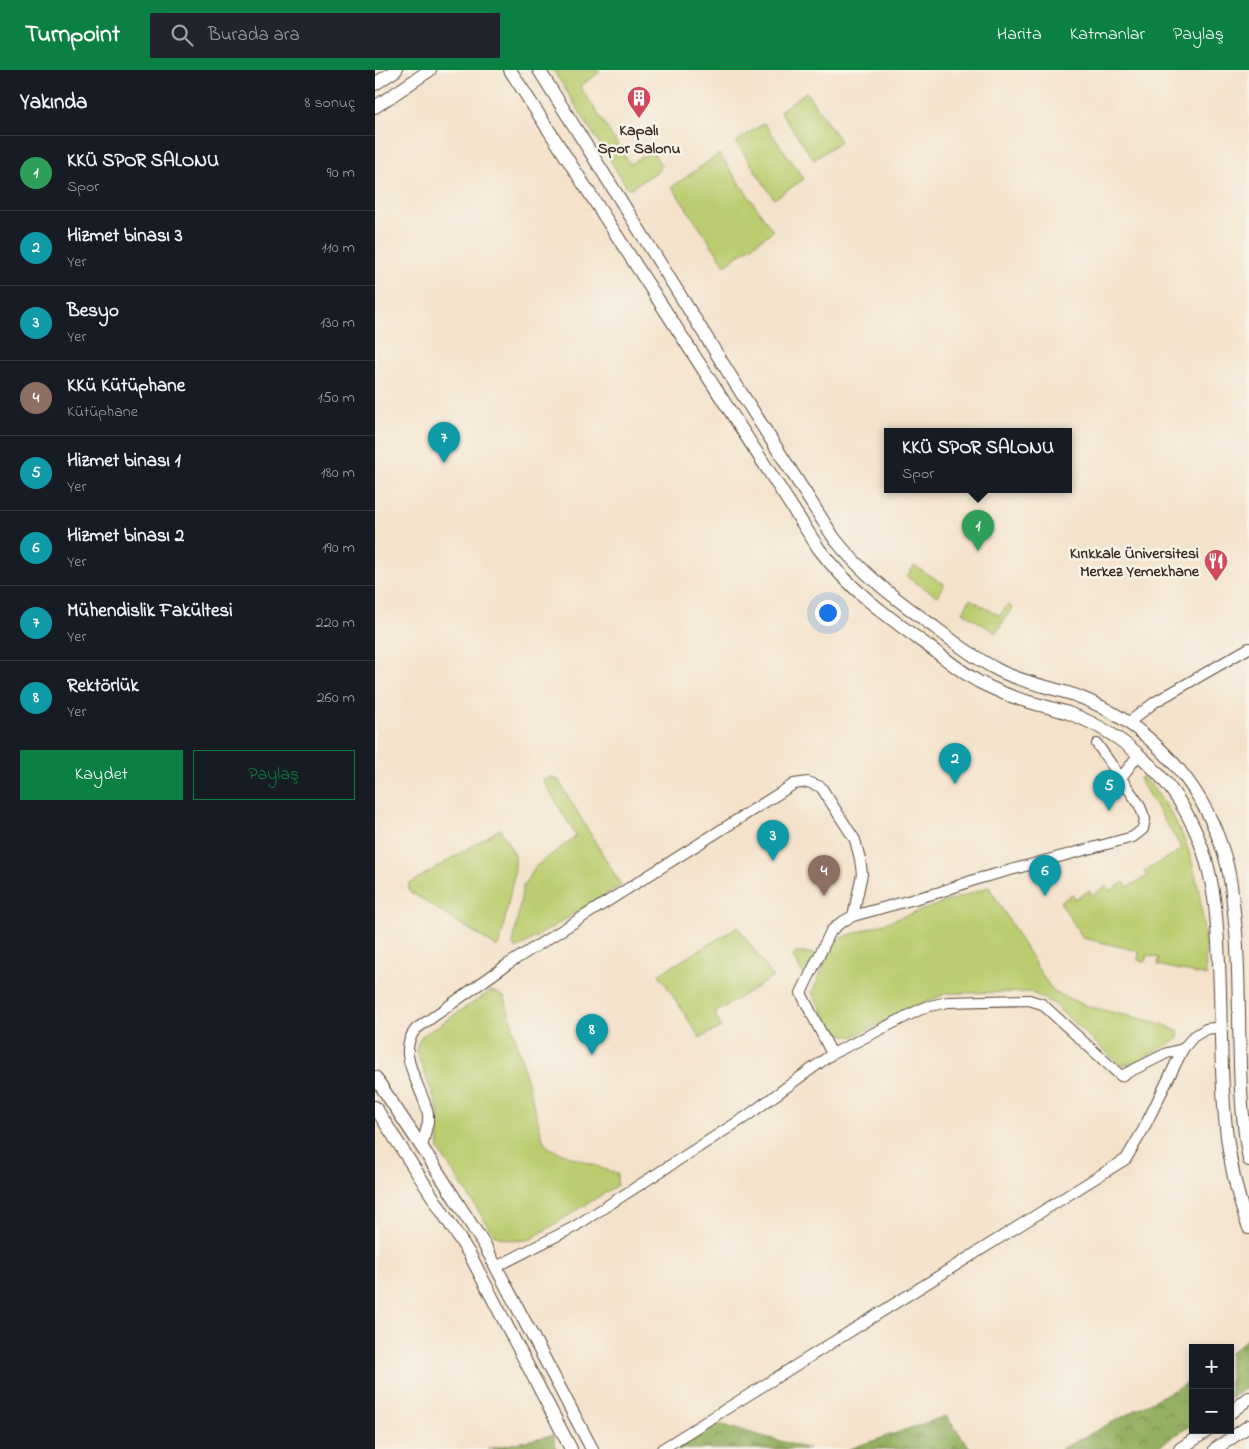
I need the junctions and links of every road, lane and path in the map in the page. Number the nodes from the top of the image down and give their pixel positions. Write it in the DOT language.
graph roads {
  1 [pos="396,70"];
  2 [pos="430,70"];
  3 [pos="510,70"];
  4 [pos="539,70"];
  5 [pos="375,84"];
  6 [pos="375,107"];
  7 [pos="735,383"];
  8 [pos="719,393"];
  9 [pos="1249,648"];
  10 [pos="1128,723"];
  11 [pos="1151,740"];
  12 [pos="1097,744"];
  13 [pos="1138,755"];
  14 [pos="1121,778"];
  15 [pos="1210,818"];
  16 [pos="1193,826"];
  17 [pos="853,916"];
  18 [pos="1221,1027"];
  19 [pos="1240,1027"];
  20 [pos="1183,1049"];
  21 [pos="833,1054"];
  22 [pos="375,1077"];
  23 [pos="375,1107"];
  24 [pos="422,1147"];
  25 [pos="408,1156"];
  26 [pos="1249,1160"];
  27 [pos="1249,1228"];
  28 [pos="496,1267"];
  29 [pos="481,1275"];
  30 [pos="1249,1398"];
  31 [pos="1234,1410"];
  32 [pos="1249,1426"];
  33 [pos="1202,1434"];
  34 [pos="571,1449"];
  35 [pos="592,1449"];
  36 [pos="662,1449"];
  37 [pos="1180,1449"];
  38 [pos="1215,1449"];
  1 -- 5 [label="street"];
  2 -- 6 [label="street"];
  3 -- 8 [label="street"];
  4 -- 7 [label="street"];
  7 -- 8 [label="street"];
  7 -- 10 [label="street"];
  8 -- 13 [label="street"];
  9 -- 10 [label="street"];
  10 -- 11 [label="street"];
  11 -- 13 [label="street"];
  11 -- 15 [label="street"];
  12 -- 14 [label="street"];
  13 -- 14 [label="street"];
  13 -- 16 [label="street"];
  14 -- 17 [label="street"];
  15 -- 16 [label="street"];
  15 -- 19 [label="street"];
  16 -- 18 [label="street"];
  17 -- 21 [label="street"];
  17 -- 24 [label="street"];
  18 -- 19 [label="street"];
  18 -- 20 [label="street"];
  18 -- 27 [label="street"];
  19 -- 26 [label="street"];
  20 -- 21 [label="street"];
  20 -- 36 [label="street"];
  21 -- 28 [label="street"];
  22 -- 24 [label="street"];
  23 -- 25 [label="street"];
  24 -- 25 [label="street"];
  24 -- 28 [label="street"];
  25 -- 29 [label="street"];
  28 -- 29 [label="street"];
  28 -- 35 [label="street"];
  29 -- 34 [label="street"];
  30 -- 31 [label="street"];
  32 -- 38 [label="street"];
  33 -- 37 [label="street"];
}
